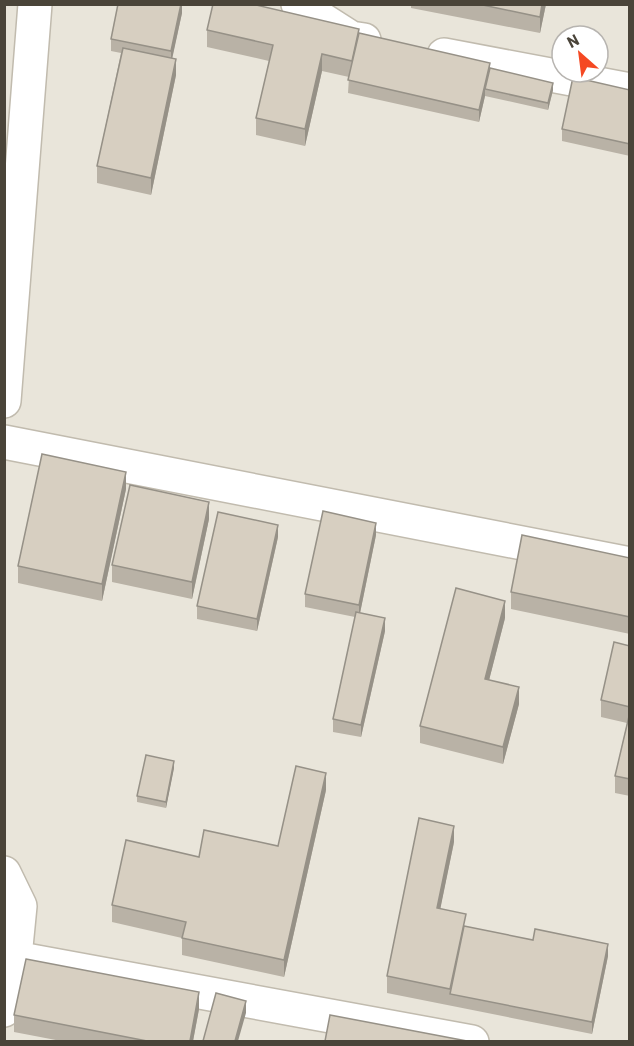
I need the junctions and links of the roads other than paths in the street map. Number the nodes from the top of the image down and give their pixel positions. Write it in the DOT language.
graph roads {
  1 [pos="35,4"];
  2 [pos="298,4"];
  3 [pos="630,90"];
  4 [pos="4,401"];
  5 [pos="4,442"];
  6 [pos="630,564"];
  7 [pos="4,873"];
  8 [pos="10,957"];
  9 [pos="4,1010"];
  10 [pos="472,1041"];
  1 -- 4 [label="street"];
  2 -- 3 [label="street"];
  5 -- 6 [label="street"];
  7 -- 8 [label="street"];
  8 -- 9 [label="street"];
  8 -- 10 [label="street"];
}
